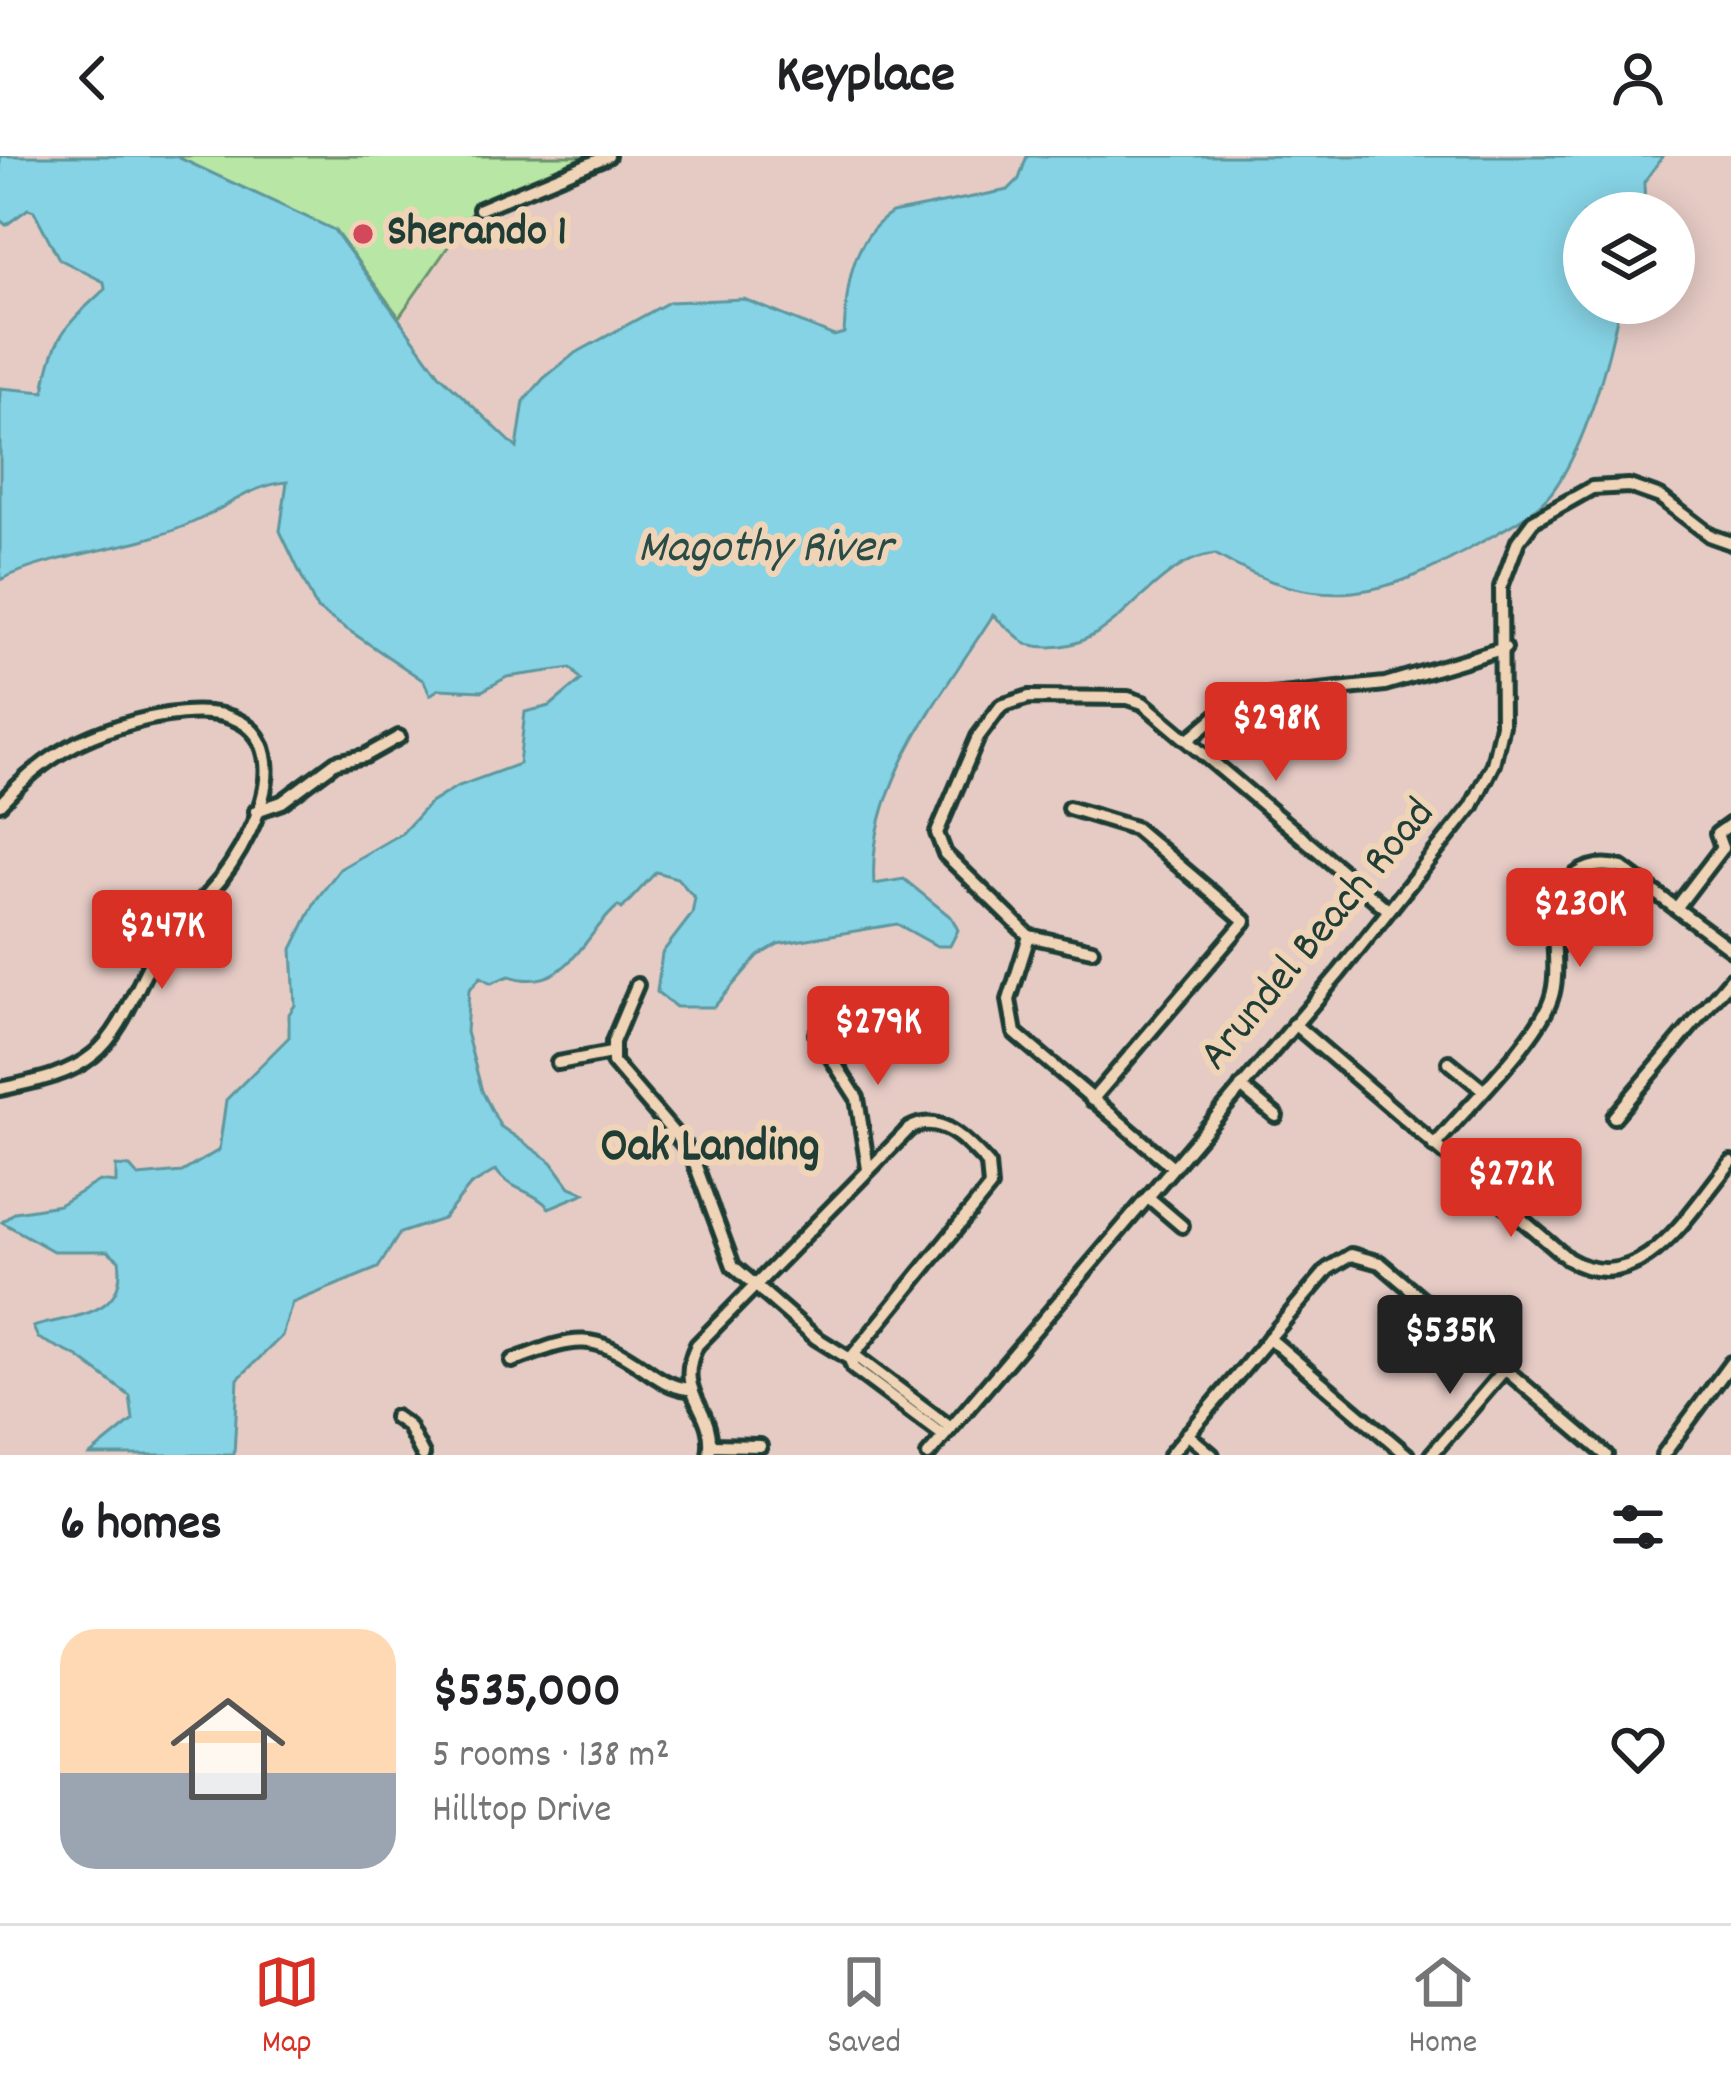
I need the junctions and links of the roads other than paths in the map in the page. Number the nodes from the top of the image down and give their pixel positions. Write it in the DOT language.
graph roads {
  1 [pos="608,156"];
  2 [pos="480,209"];
  3 [pos="1731,543"];
  4 [pos="1505,648"];
  5 [pos="399,737"];
  6 [pos="1188,740"];
  7 [pos="0,804"];
  8 [pos="1069,808"];
  9 [pos="256,811"];
  10 [pos="1731,824"];
  11 [pos="1727,849"];
  12 [pos="1677,908"];
  13 [pos="1388,910"];
  14 [pos="1029,936"];
  15 [pos="1731,949"];
  16 [pos="1092,950"];
  17 [pos="1731,979"];
  18 [pos="637,985"];
  19 [pos="860,1005"];
  20 [pos="1294,1024"];
  21 [pos="611,1053"];
  22 [pos="1449,1063"];
  23 [pos="558,1064"];
  24 [pos="1240,1088"];
  25 [pos="0,1090"];
  26 [pos="1482,1090"];
  27 [pos="1092,1100"];
  28 [pos="1276,1116"];
  29 [pos="1613,1118"];
  30 [pos="1434,1146"];
  31 [pos="1731,1162"];
  32 [pos="1173,1167"];
  33 [pos="868,1169"];
  34 [pos="1148,1197"];
  35 [pos="1182,1226"];
  36 [pos="752,1287"];
  37 [pos="1269,1338"];
  38 [pos="850,1359"];
  39 [pos="512,1361"];
  40 [pos="1731,1363"];
  41 [pos="1505,1369"];
  42 [pos="688,1390"];
  43 [pos="395,1417"];
  44 [pos="947,1432"];
  45 [pos="1187,1434"];
  46 [pos="760,1446"];
  47 [pos="710,1450"];
  48 [pos="423,1455"];
  49 [pos="928,1455"];
  50 [pos="1170,1455"];
  51 [pos="1212,1455"];
  52 [pos="1407,1455"];
  53 [pos="1431,1455"];
  54 [pos="1606,1455"];
  55 [pos="1663,1455"];
  1 -- 2 [label="street"];
  3 -- 4 [label="street, Arundel Beach Road"];
  4 -- 6 [label="street"];
  4 -- 13 [label="street, Arundel Beach Road"];
  5 -- 9 [label="street"];
  6 -- 13 [label="street"];
  6 -- 14 [label="street"];
  7 -- 9 [label="street"];
  8 -- 27 [label="street"];
  9 -- 25 [label="street"];
  10 -- 11 [label="street"];
  11 -- 12 [label="street"];
  12 -- 15 [label="street"];
  12 -- 26 [label="street"];
  13 -- 20 [label="street, Arundel Beach Road"];
  14 -- 16 [label="street"];
  14 -- 27 [label="street"];
  17 -- 29 [label="street"];
  18 -- 21 [label="street"];
  19 -- 33 [label="street"];
  20 -- 24 [label="street, Arundel Beach Road"];
  20 -- 30 [label="street"];
  21 -- 23 [label="street"];
  21 -- 36 [label="street"];
  22 -- 26 [label="street"];
  24 -- 28 [label="street"];
  24 -- 32 [label="street, Arundel Beach Road"];
  26 -- 30 [label="street"];
  27 -- 32 [label="street"];
  30 -- 31 [label="street"];
  32 -- 34 [label="street, Arundel Beach Road"];
  33 -- 36 [label="street"];
  33 -- 38 [label="street"];
  34 -- 35 [label="street"];
  34 -- 44 [label="street, Arundel Beach Road"];
  36 -- 38 [label="street"];
  36 -- 42 [label="street"];
  37 -- 41 [label="street"];
  37 -- 45 [label="street"];
  37 -- 52 [label="street"];
  38 -- 44 [label="street"];
  39 -- 42 [label="street"];
  40 -- 55 [label="street"];
  41 -- 53 [label="street"];
  41 -- 54 [label="street"];
  42 -- 47 [label="street"];
  43 -- 48 [label="street"];
  44 -- 49 [label="street, Arundel Beach Road"];
  45 -- 50 [label="street"];
  45 -- 51 [label="street"];
  46 -- 47 [label="street"];
}
